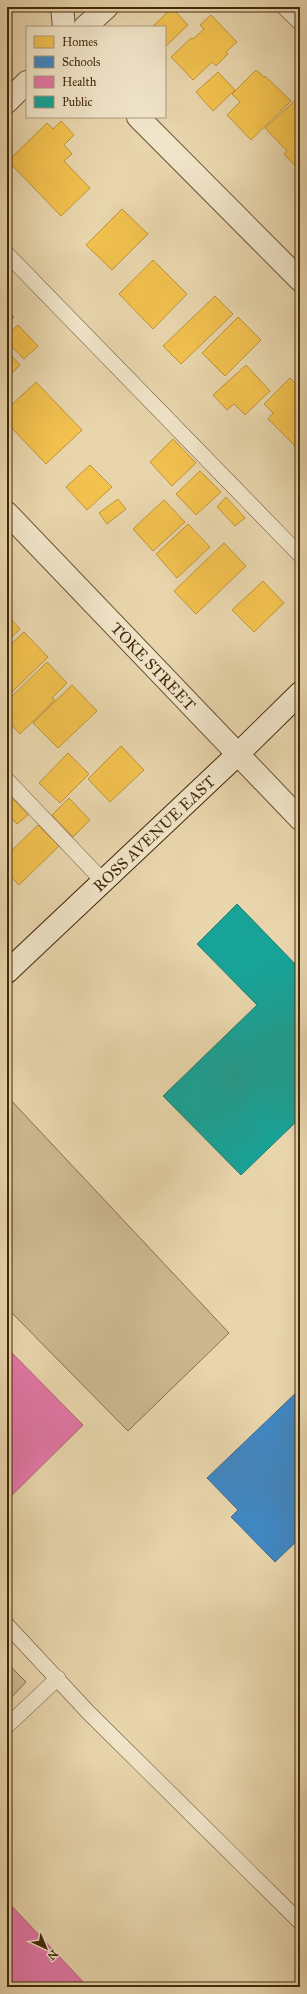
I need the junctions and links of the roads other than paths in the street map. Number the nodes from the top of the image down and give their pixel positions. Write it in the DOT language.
graph roads {
  1 [pos="62,7"];
  2 [pos="107,7"];
  3 [pos="284,7"];
  4 [pos="300,23"];
  5 [pos="64,26"];
  6 [pos="86,26"];
  7 [pos="26,83"];
  8 [pos="7,102"];
  9 [pos="139,118"];
  10 [pos="7,254"];
  11 [pos="300,280"];
  12 [pos="7,514"];
  13 [pos="300,554"];
  14 [pos="300,693"];
  15 [pos="238,754"];
  16 [pos="7,780"];
  17 [pos="300,819"];
  18 [pos="103,881"];
  19 [pos="7,972"];
  20 [pos="7,1625"];
  21 [pos="58,1678"];
  22 [pos="7,1726"];
  23 [pos="300,1922"];
  1 -- 5 [label="street"];
  2 -- 6 [label="street"];
  3 -- 4 [label="lane"];
  7 -- 8 [label="street"];
  9 -- 11 [label="street"];
  10 -- 13 [label="lane"];
  12 -- 15 [label="street, TOKE STREET"];
  14 -- 15 [label="street, ROSS AVENUE EAST"];
  15 -- 17 [label="street, TOKE STREET"];
  15 -- 18 [label="street, ROSS AVENUE EAST"];
  16 -- 18 [label="lane"];
  18 -- 19 [label="street, ROSS AVENUE EAST"];
  20 -- 21 [label="lane"];
  21 -- 22 [label="lane"];
  21 -- 23 [label="lane"];
}
